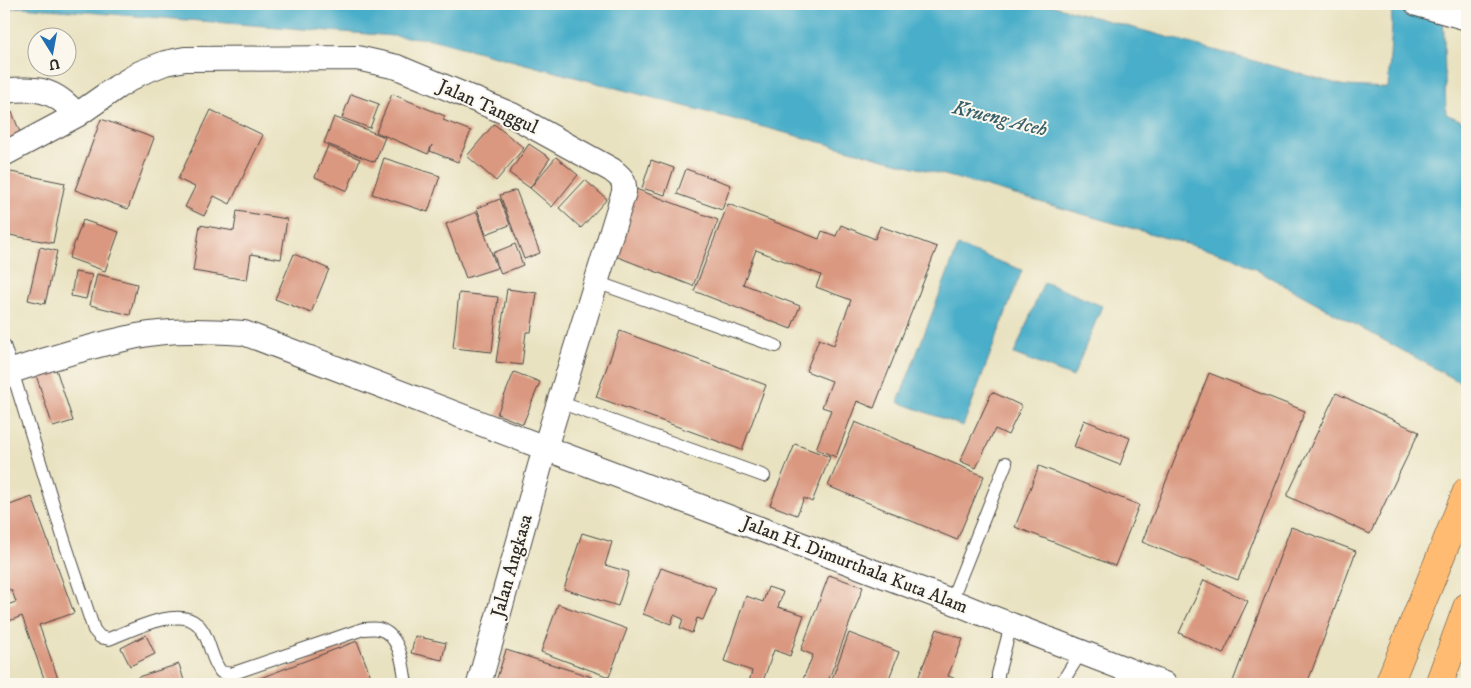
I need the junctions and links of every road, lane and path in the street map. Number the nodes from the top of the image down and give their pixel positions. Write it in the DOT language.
graph roads {
  1 [pos="1416,4"];
  2 [pos="1467,18"];
  3 [pos="4,91"];
  4 [pos="77,116"];
  5 [pos="4,154"];
  6 [pos="596,282"];
  7 [pos="4,345"];
  8 [pos="776,346"];
  9 [pos="12,371"];
  10 [pos="559,402"];
  11 [pos="545,448"];
  12 [pos="1006,463"];
  13 [pos="764,476"];
  14 [pos="1467,491"];
  15 [pos="951,601"];
  16 [pos="1467,606"];
  17 [pos="1011,625"];
  18 [pos="1081,652"];
  19 [pos="406,684"];
  20 [pos="479,684"];
  21 [pos="998,684"];
  22 [pos="1061,684"];
  23 [pos="1164,684"];
  24 [pos="1389,684"];
  25 [pos="1439,684"];
  1 -- 2 [label="street"];
  3 -- 4 [label="street"];
  4 -- 5 [label="street"];
  4 -- 6 [label="street, Jalan Tanggul"];
  6 -- 8 [label="lane"];
  6 -- 10 [label="street, Jalan Tanggul"];
  7 -- 9 [label="lane"];
  9 -- 11 [label="street, Jalan H. Dimurthala Kuta Alam"];
  9 -- 19 [label="lane"];
  10 -- 11 [label="street, Jalan Tanggul"];
  10 -- 13 [label="lane"];
  11 -- 15 [label="street, Jalan H. Dimurthala Kuta Alam"];
  11 -- 20 [label="street, Jalan Angkasa"];
  12 -- 15 [label="lane"];
  14 -- 24 [label="highway"];
  15 -- 17 [label="street, Jalan H. Dimurthala Kuta Alam"];
  16 -- 25 [label="highway"];
  17 -- 18 [label="street, Jalan H. Dimurthala Kuta Alam"];
  17 -- 21 [label="lane"];
  18 -- 22 [label="lane"];
  18 -- 23 [label="street, Jalan H. Dimurthala Kuta Alam"];
}
